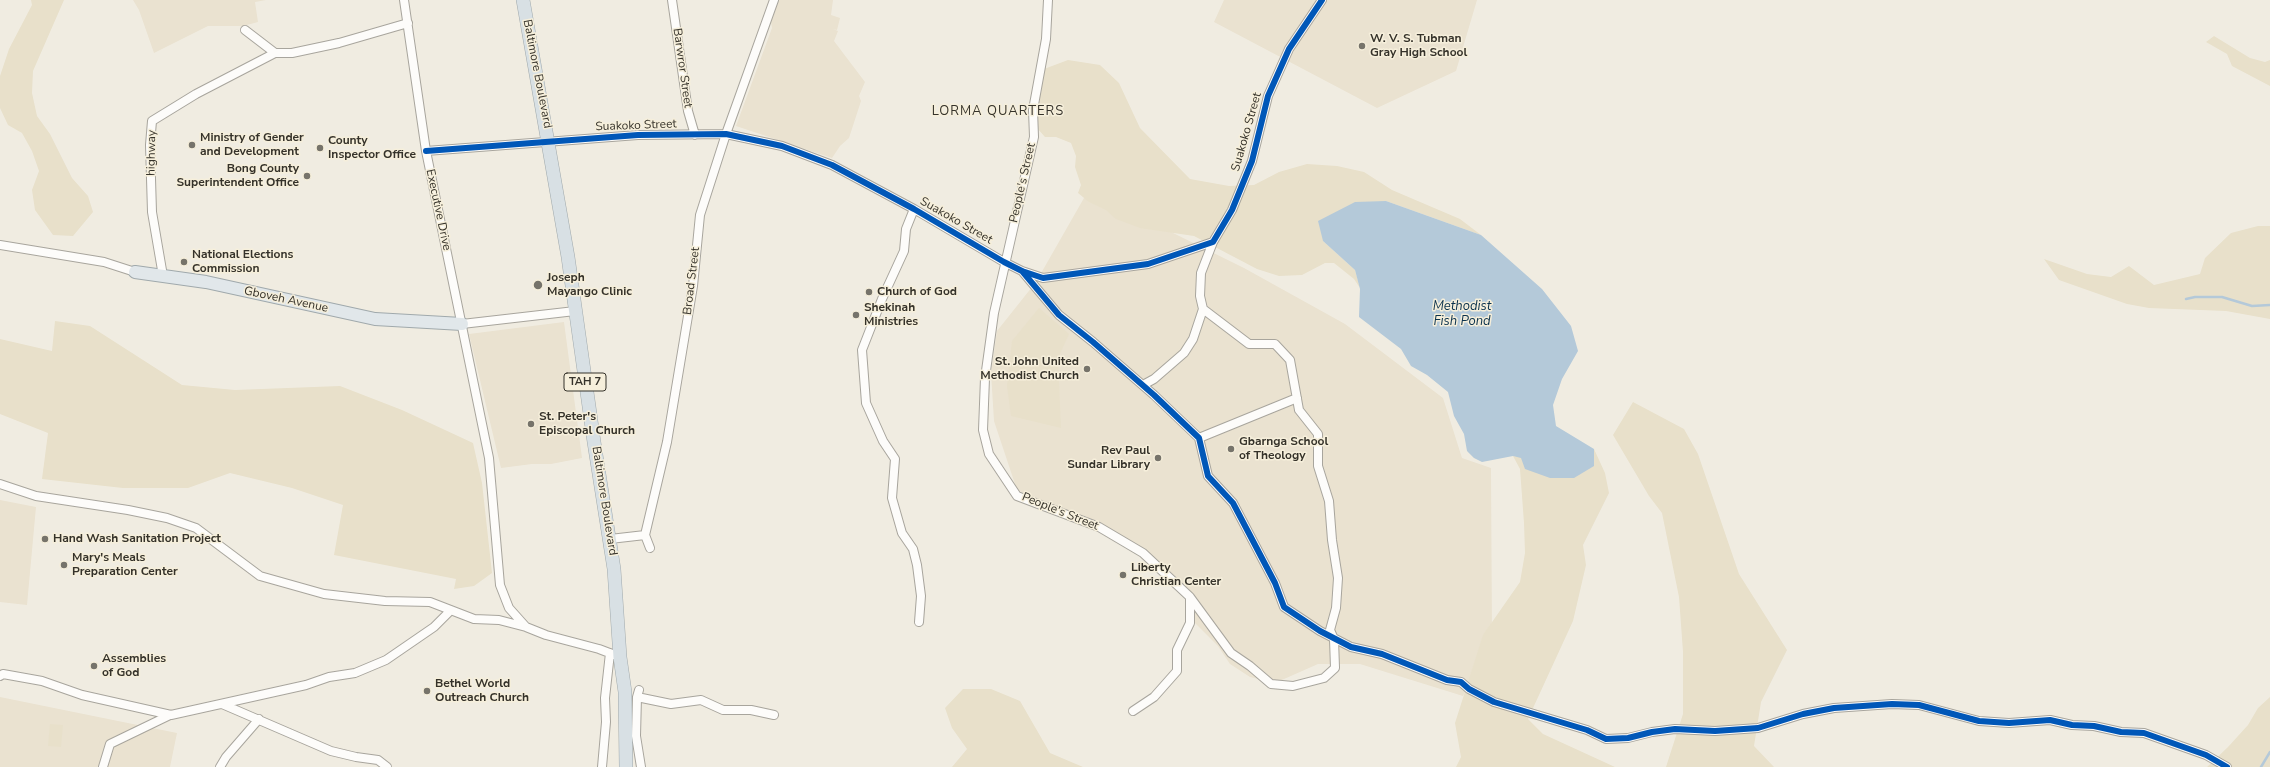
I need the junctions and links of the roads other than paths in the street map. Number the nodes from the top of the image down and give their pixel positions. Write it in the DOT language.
graph roads {
  1 [pos="404,0"];
  2 [pos="523,0"];
  3 [pos="672,0"];
  4 [pos="774,0"];
  5 [pos="1048,0"];
  6 [pos="1322,0"];
  7 [pos="408,23"];
  8 [pos="245,30"];
  9 [pos="275,53"];
  10 [pos="726,134"];
  11 [pos="695,136"];
  12 [pos="549,143"];
  13 [pos="426,151"];
  14 [pos="914,209"];
  15 [pos="1214,242"];
  16 [pos="0,245"];
  17 [pos="1004,262"];
  18 [pos="1022,271"];
  19 [pos="135,272"];
  20 [pos="163,276"];
  21 [pos="1203,309"];
  22 [pos="574,311"];
  23 [pos="462,324"];
  24 [pos="1143,385"];
  25 [pos="1297,398"];
  26 [pos="1199,438"];
  27 [pos="0,484"];
  28 [pos="645,535"];
  29 [pos="610,539"];
  30 [pos="650,548"];
  31 [pos="1190,596"];
  32 [pos="450,611"];
  33 [pos="919,622"];
  34 [pos="526,627"];
  35 [pos="1334,639"];
  36 [pos="615,655"];
  37 [pos="0,676"];
  38 [pos="222,704"];
  39 [pos="1133,711"];
  40 [pos="171,714"];
  41 [pos="774,715"];
  42 [pos="259,719"];
  43 [pos="103,767"];
  44 [pos="220,767"];
  45 [pos="387,767"];
  46 [pos="602,767"];
  47 [pos="626,767"];
  48 [pos="641,767"];
  49 [pos="2227,767"];
  1 -- 7 [label="street, Executive Drive"];
  2 -- 12 [label="highway, Baltimore Boulevard / TAH 7"];
  3 -- 11 [label="street, Barwror Street"];
  4 -- 10 [label="street, Broad Street"];
  5 -- 17 [label="street, People's Street"];
  6 -- 15 [label="street, Suakoko Street"];
  7 -- 9 [label="street, highway"];
  7 -- 13 [label="street, Executive Drive"];
  8 -- 9 [label="street"];
  9 -- 20 [label="street, highway"];
  10 -- 11 [label="street, Suakoko Street"];
  10 -- 14 [label="street, Suakoko Street"];
  10 -- 28 [label="street, Broad Street"];
  11 -- 12 [label="street, Suakoko Street"];
  12 -- 13 [label="street, Suakoko Street"];
  12 -- 22 [label="highway, Baltimore Boulevard / TAH 7"];
  13 -- 23 [label="street, Executive Drive"];
  14 -- 17 [label="street, Suakoko Street"];
  14 -- 33 [label="street"];
  15 -- 18 [label="street, Suakoko Street"];
  15 -- 21 [label="street"];
  16 -- 19 [label="street, Gboveh Avenue"];
  17 -- 18 [label="street, Suakoko Street"];
  17 -- 31 [label="street, People's Street"];
  18 -- 24 [label="street"];
  19 -- 20 [label="main road, Gboveh Avenue"];
  20 -- 23 [label="main road, Gboveh Avenue"];
  21 -- 24 [label="street"];
  21 -- 25 [label="street, People's Street"];
  22 -- 23 [label="street, Gboveh Avenue"];
  22 -- 29 [label="highway, Baltimore Boulevard / TAH 7"];
  23 -- 34 [label="street, Executive Drive"];
  24 -- 26 [label="street"];
  25 -- 26 [label="street"];
  25 -- 35 [label="street, People's Street"];
  26 -- 35 [label="street"];
  27 -- 32 [label="street"];
  28 -- 29 [label="street"];
  28 -- 30 [label="street"];
  29 -- 36 [label="highway, Baltimore Boulevard / TAH 7"];
  31 -- 35 [label="street, People's Street"];
  31 -- 39 [label="street"];
  32 -- 34 [label="street"];
  32 -- 38 [label="street"];
  34 -- 36 [label="street"];
  35 -- 49 [label="street"];
  36 -- 46 [label="street"];
  36 -- 47 [label="highway, Baltimore Boulevard / TAH 7"];
  37 -- 40 [label="street"];
  38 -- 40 [label="street"];
  38 -- 42 [label="street"];
  40 -- 43 [label="street"];
  41 -- 48 [label="street"];
  42 -- 44 [label="street"];
  42 -- 45 [label="street"];
}
